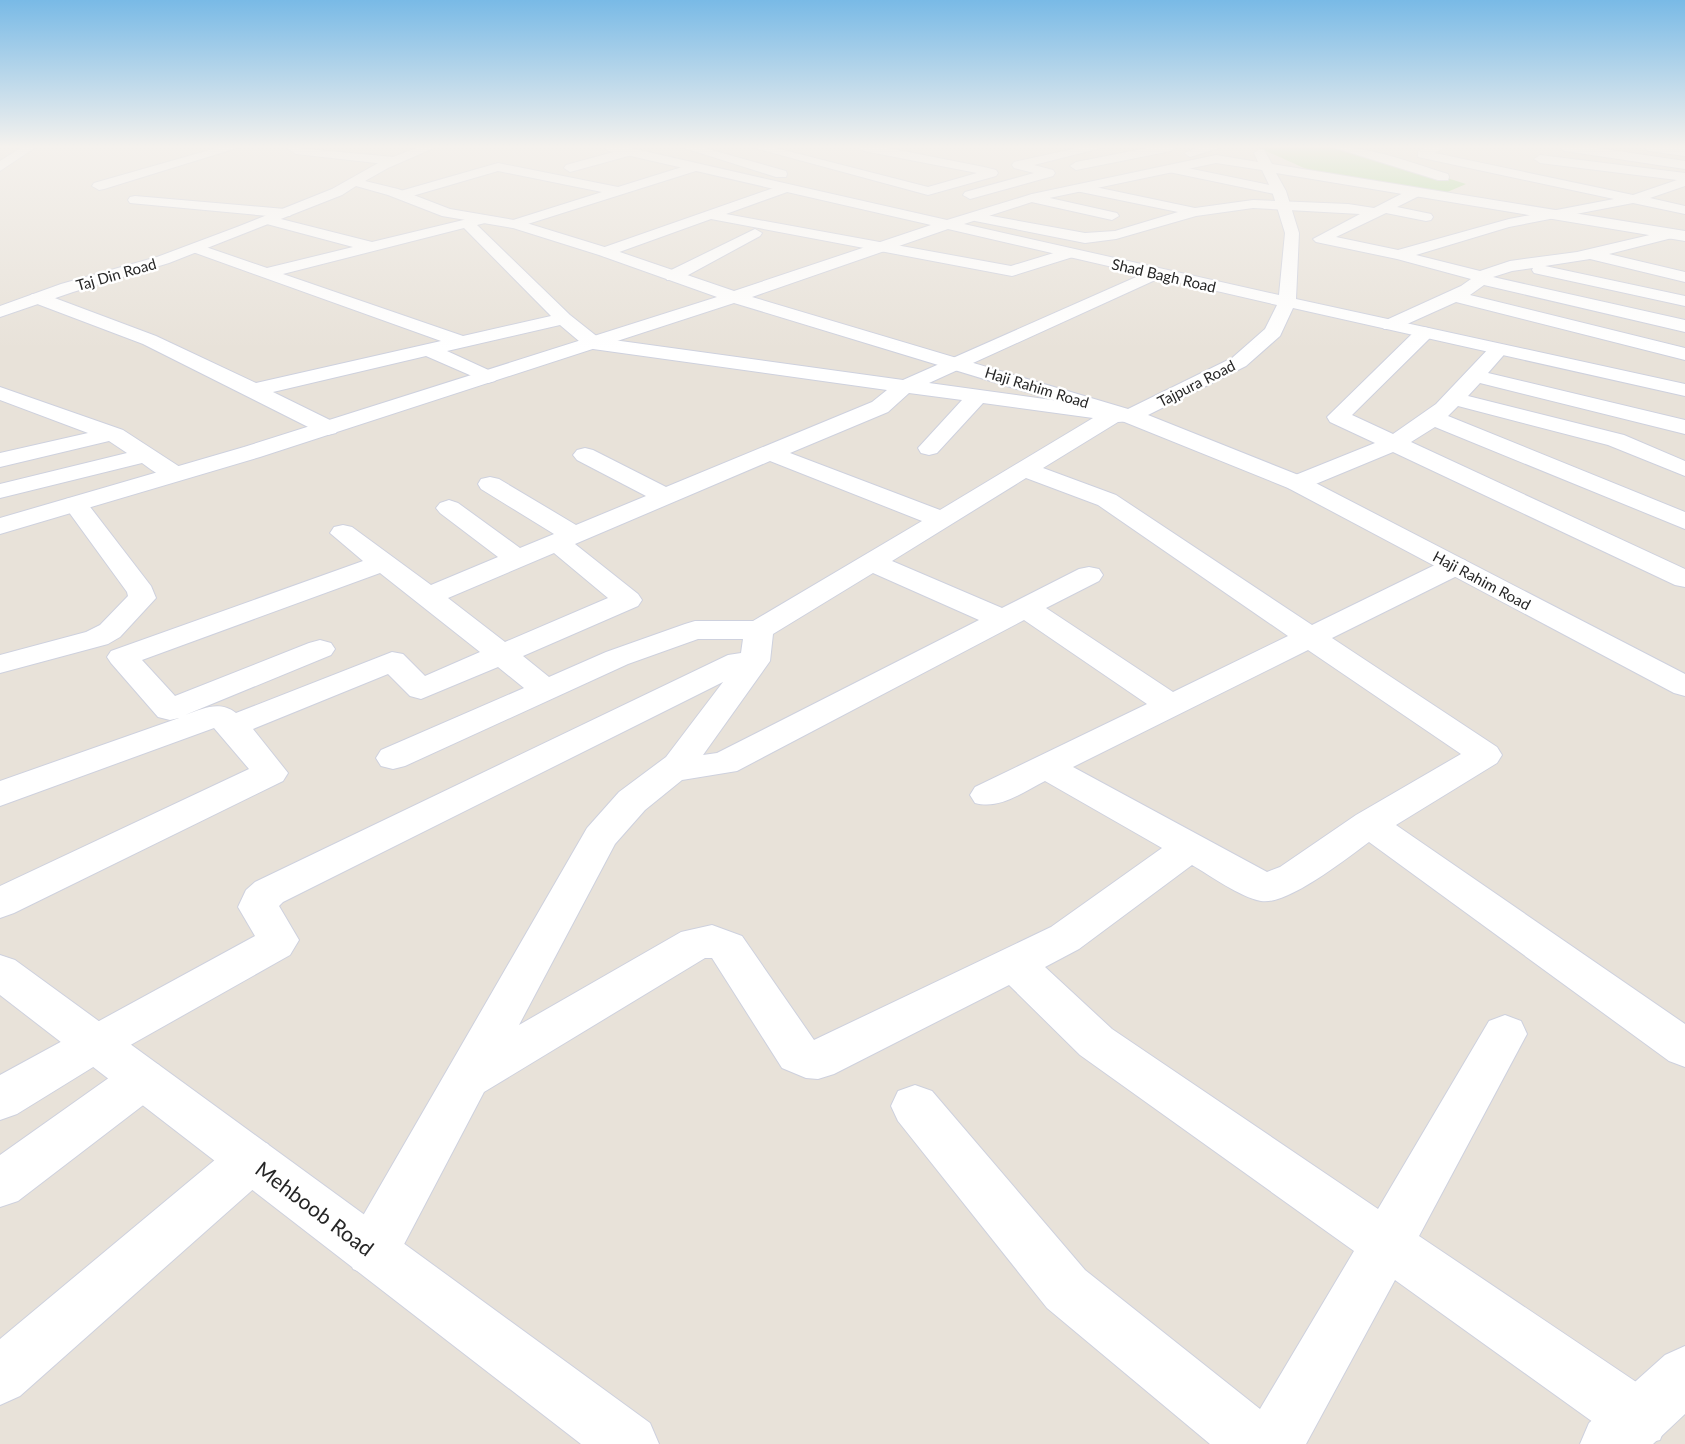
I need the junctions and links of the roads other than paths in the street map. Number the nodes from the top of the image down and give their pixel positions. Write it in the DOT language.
graph roads {
  1 [pos="282,214"];
  2 [pos="452,214"];
  3 [pos="545,214"];
  4 [pos="708,214"];
  5 [pos="711,214"];
  6 [pos="906,214"];
  7 [pos="980,214"];
  8 [pos="1045,214"];
  9 [pos="1112,214"];
  10 [pos="1187,214"];
  11 [pos="1209,214"];
  12 [pos="1284,214"];
  13 [pos="1370,214"];
  14 [pos="1408,214"];
  15 [pos="1548,214"];
  16 [pos="1552,214"];
  17 [pos="975,216"];
  18 [pos="1117,217"];
  19 [pos="1425,217"];
  20 [pos="268,220"];
  21 [pos="1242,220"];
  22 [pos="475,221"];
  23 [pos="1603,223"];
  24 [pos="515,224"];
  25 [pos="946,225"];
  26 [pos="1153,225"];
  27 [pos="1025,227"];
  28 [pos="1286,229"];
  29 [pos="1676,232"];
  30 [pos="755,233"];
  31 [pos="1563,233"];
  32 [pos="1067,236"];
  33 [pos="1321,239"];
  34 [pos="1390,239"];
  35 [pos="1040,246"];
  36 [pos="372,247"];
  37 [pos="881,247"];
  38 [pos="1422,247"];
  39 [pos="195,248"];
  40 [pos="605,252"];
  41 [pos="1675,252"];
  42 [pos="1070,253"];
  43 [pos="1590,254"];
  44 [pos="1399,255"];
  45 [pos="1518,265"];
  46 [pos="1636,266"];
  47 [pos="266,273"];
  48 [pos="1158,273"];
  49 [pos="673,276"];
  50 [pos="1685,277"];
  51 [pos="1482,278"];
  52 [pos="1454,296"];
  53 [pos="734,297"];
  54 [pos="38,298"];
  55 [pos="1685,301"];
  56 [pos="1287,302"];
  57 [pos="0,312"];
  58 [pos="564,319"];
  59 [pos="1390,325"];
  60 [pos="1685,326"];
  61 [pos="1424,333"];
  62 [pos="461,342"];
  63 [pos="594,343"];
  64 [pos="1499,349"];
  65 [pos="428,350"];
  66 [pos="1685,354"];
  67 [pos="957,363"];
  68 [pos="1474,376"];
  69 [pos="488,377"];
  70 [pos="903,387"];
  71 [pos="253,390"];
  72 [pos="1685,390"];
  73 [pos="0,393"];
  74 [pos="977,397"];
  75 [pos="1454,399"];
  76 [pos="1122,416"];
  77 [pos="1433,418"];
  78 [pos="1685,427"];
  79 [pos="328,428"];
  80 [pos="111,434"];
  81 [pos="1391,443"];
  82 [pos="929,448"];
  83 [pos="770,453"];
  84 [pos="145,455"];
  85 [pos="585,455"];
  86 [pos="0,459"];
  87 [pos="1685,469"];
  88 [pos="1025,470"];
  89 [pos="175,474"];
  90 [pos="1297,483"];
  91 [pos="490,484"];
  92 [pos="0,491"];
  93 [pos="666,497"];
  94 [pos="75,504"];
  95 [pos="449,508"];
  96 [pos="943,520"];
  97 [pos="1685,521"];
  98 [pos="0,526"];
  99 [pos="343,533"];
  100 [pos="566,538"];
  101 [pos="518,559"];
  102 [pos="872,562"];
  103 [pos="383,563"];
  104 [pos="1455,566"];
  105 [pos="1089,575"];
  106 [pos="1685,579"];
  107 [pos="428,596"];
  108 [pos="1015,614"];
  109 [pos="1310,638"];
  110 [pos="757,646"];
  111 [pos="320,649"];
  112 [pos="500,653"];
  113 [pos="0,664"];
  114 [pos="1685,686"];
  115 [pos="546,690"];
  116 [pos="1171,705"];
  117 [pos="232,726"];
  118 [pos="393,758"];
  119 [pos="1046,767"];
  120 [pos="671,770"];
  121 [pos="0,794"];
  122 [pos="988,795"];
  123 [pos="1369,824"];
  124 [pos="1190,847"];
  125 [pos="0,903"];
  126 [pos="1013,963"];
  127 [pos="0,972"];
  128 [pos="1505,1034"];
  129 [pos="95,1043"];
  130 [pos="1685,1048"];
  131 [pos="143,1079"];
  132 [pos="467,1079"];
  133 [pos="0,1099"];
  134 [pos="915,1106"];
  135 [pos="250,1160"];
  136 [pos="0,1184"];
  137 [pos="1385,1243"];
  138 [pos="372,1251"];
  139 [pos="1685,1375"];
  140 [pos="0,1376"];
  141 [pos="1624,1431"];
  142 [pos="629,1444"];
  143 [pos="1257,1444"];
  144 [pos="1273,1444"];
  1 -- 20 [label="street, Taj Din Road"];
  2 -- 22 [label="street, Haji Rahim Road"];
  3 -- 24 [label="street"];
  4 -- 40 [label="street"];
  5 -- 37 [label="street"];
  6 -- 25 [label="street, Shad Bagh Road"];
  7 -- 17 [label="street"];
  8 -- 27 [label="street"];
  9 -- 18 [label="street"];
  10 -- 26 [label="street"];
  11 -- 21 [label="street"];
  12 -- 28 [label="street, Tajpura Road"];
  13 -- 33 [label="street"];
  14 -- 19 [label="street"];
  15 -- 38 [label="street"];
  16 -- 23 [label="street"];
  17 -- 25 [label="street"];
  17 -- 27 [label="street"];
  18 -- 26 [label="street"];
  18 -- 32 [label="street"];
  20 -- 36 [label="street"];
  20 -- 39 [label="street, Taj Din Road"];
  22 -- 24 [label="street, Haji Rahim Road"];
  22 -- 36 [label="street"];
  22 -- 58 [label="street"];
  23 -- 29 [label="street"];
  23 -- 31 [label="street"];
  24 -- 40 [label="street, Haji Rahim Road"];
  25 -- 35 [label="street, Shad Bagh Road"];
  25 -- 37 [label="street"];
  26 -- 32 [label="street"];
  27 -- 32 [label="street"];
  28 -- 33 [label="street"];
  28 -- 56 [label="street, Tajpura Road"];
  29 -- 43 [label="street"];
  30 -- 49 [label="street"];
  32 -- 35 [label="street"];
  33 -- 44 [label="street"];
  34 -- 38 [label="street"];
  35 -- 42 [label="street, Shad Bagh Road"];
  36 -- 47 [label="street"];
  37 -- 42 [label="street"];
  37 -- 53 [label="street"];
  38 -- 44 [label="street"];
  39 -- 47 [label="street"];
  39 -- 54 [label="street, Taj Din Road"];
  40 -- 49 [label="street, Haji Rahim Road"];
  41 -- 46 [label="street"];
  42 -- 48 [label="street, Shad Bagh Road"];
  43 -- 45 [label="street"];
  43 -- 46 [label="street"];
  44 -- 51 [label="street"];
  45 -- 51 [label="street"];
  45 -- 55 [label="street"];
  46 -- 50 [label="street"];
  47 -- 62 [label="street"];
  48 -- 56 [label="street, Shad Bagh Road"];
  48 -- 67 [label="street"];
  49 -- 53 [label="street, Haji Rahim Road"];
  51 -- 52 [label="street"];
  51 -- 60 [label="street"];
  52 -- 59 [label="street"];
  52 -- 66 [label="street"];
  53 -- 63 [label="street"];
  53 -- 67 [label="street, Haji Rahim Road"];
  54 -- 57 [label="street, Taj Din Road"];
  54 -- 71 [label="street"];
  56 -- 59 [label="street, Shad Bagh Road"];
  56 -- 76 [label="street, Tajpura Road"];
  58 -- 62 [label="street"];
  58 -- 63 [label="street"];
  59 -- 61 [label="street, Shad Bagh Road"];
  61 -- 64 [label="street, Shad Bagh Road"];
  61 -- 81 [label="street"];
  62 -- 65 [label="street"];
  63 -- 69 [label="street"];
  63 -- 70 [label="street"];
  64 -- 68 [label="street"];
  64 -- 72 [label="street, Shad Bagh Road"];
  65 -- 69 [label="street"];
  65 -- 71 [label="street"];
  67 -- 70 [label="street"];
  67 -- 76 [label="street, Haji Rahim Road"];
  68 -- 75 [label="street"];
  68 -- 78 [label="street"];
  69 -- 79 [label="street"];
  70 -- 74 [label="street"];
  70 -- 83 [label="street"];
  71 -- 79 [label="street"];
  73 -- 80 [label="street"];
  74 -- 76 [label="street"];
  74 -- 82 [label="street"];
  75 -- 77 [label="street"];
  75 -- 87 [label="street"];
  76 -- 88 [label="street, Tajpura Road"];
  76 -- 90 [label="street, Haji Rahim Road"];
  77 -- 81 [label="street"];
  77 -- 97 [label="street"];
  79 -- 89 [label="street"];
  80 -- 84 [label="street"];
  80 -- 86 [label="street"];
  81 -- 90 [label="street"];
  81 -- 106 [label="street"];
  83 -- 93 [label="street"];
  83 -- 96 [label="street"];
  84 -- 89 [label="street"];
  84 -- 92 [label="street"];
  85 -- 93 [label="street"];
  88 -- 96 [label="street, Tajpura Road"];
  88 -- 109 [label="street"];
  89 -- 94 [label="street"];
  90 -- 104 [label="street, Haji Rahim Road"];
  91 -- 100 [label="street"];
  93 -- 100 [label="street"];
  94 -- 98 [label="street"];
  94 -- 113 [label="street"];
  95 -- 101 [label="street"];
  96 -- 102 [label="street, Tajpura Road"];
  99 -- 103 [label="street"];
  100 -- 101 [label="street"];
  100 -- 112 [label="street"];
  101 -- 107 [label="street"];
  102 -- 108 [label="street"];
  102 -- 110 [label="street, Tajpura Road"];
  103 -- 107 [label="street"];
  103 -- 111 [label="street"];
  104 -- 109 [label="street"];
  104 -- 114 [label="street, Haji Rahim Road"];
  105 -- 108 [label="street"];
  107 -- 112 [label="street"];
  108 -- 116 [label="street"];
  108 -- 120 [label="street"];
  109 -- 116 [label="street"];
  109 -- 123 [label="street"];
  110 -- 115 [label="street"];
  110 -- 120 [label="street"];
  110 -- 129 [label="street"];
  112 -- 115 [label="street"];
  112 -- 117 [label="street"];
  115 -- 118 [label="street"];
  116 -- 119 [label="street"];
  117 -- 121 [label="street"];
  117 -- 125 [label="street"];
  119 -- 122 [label="street"];
  119 -- 124 [label="street"];
  120 -- 132 [label="street"];
  123 -- 124 [label="street"];
  123 -- 130 [label="street"];
  124 -- 126 [label="street"];
  126 -- 132 [label="street"];
  126 -- 137 [label="street"];
  127 -- 129 [label="street, Mehboob Road"];
  128 -- 137 [label="street"];
  129 -- 131 [label="street, Mehboob Road"];
  129 -- 133 [label="street"];
  131 -- 135 [label="street, Mehboob Road"];
  131 -- 136 [label="street"];
  132 -- 138 [label="street"];
  134 -- 143 [label="street"];
  135 -- 138 [label="street, Mehboob Road"];
  135 -- 140 [label="street"];
  137 -- 141 [label="street"];
  137 -- 144 [label="street"];
  138 -- 142 [label="street, Mehboob Road"];
  139 -- 141 [label="street"];
}
